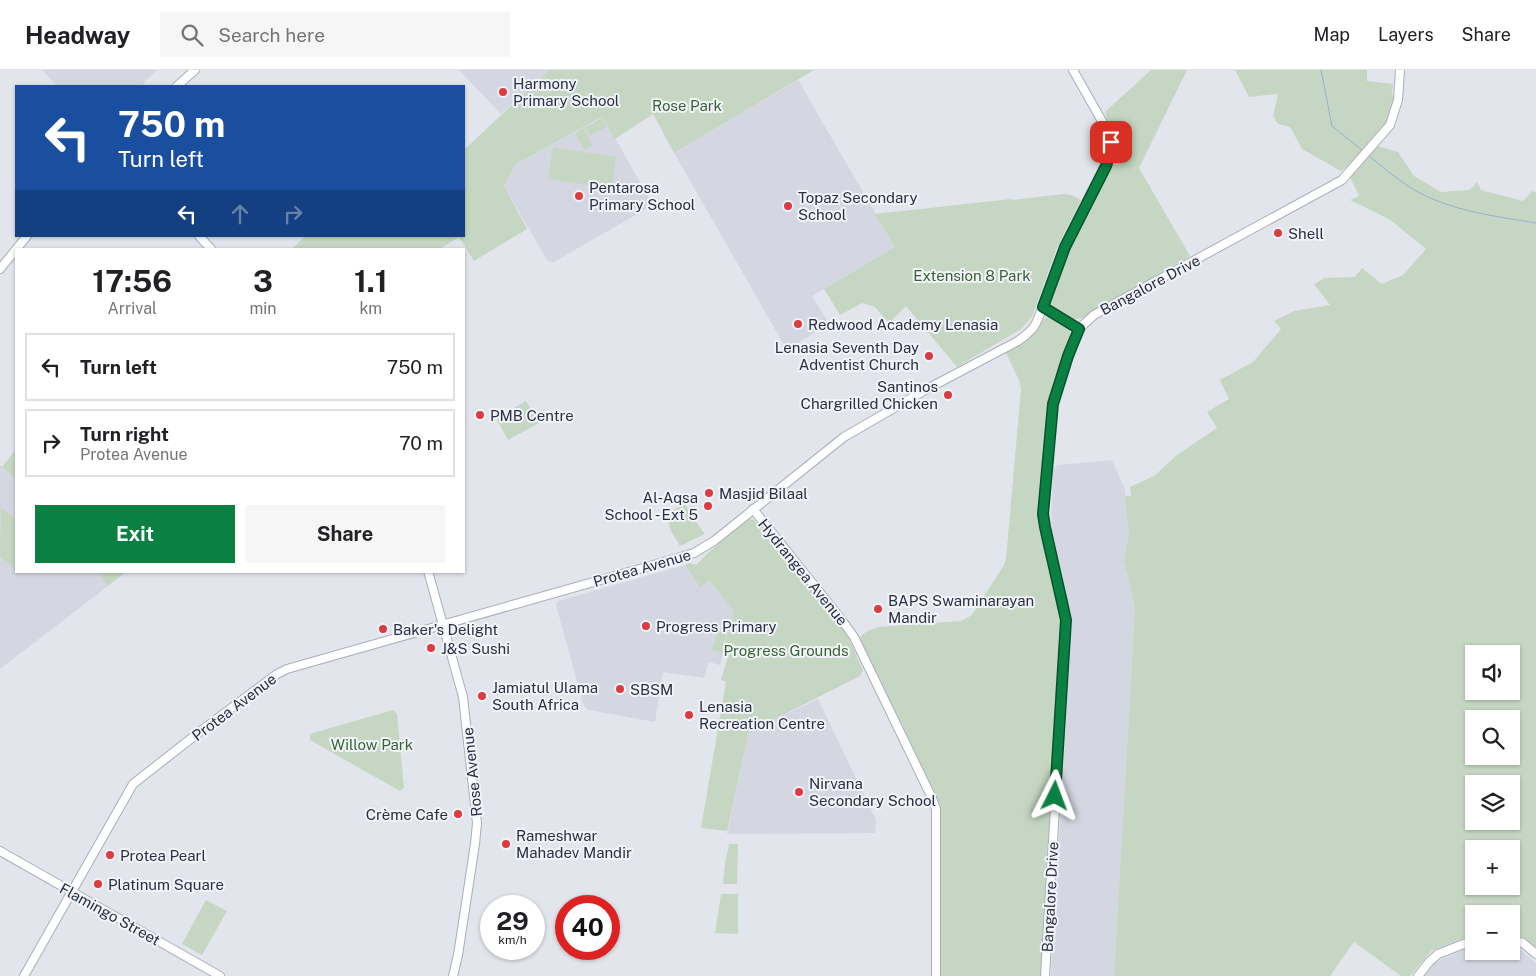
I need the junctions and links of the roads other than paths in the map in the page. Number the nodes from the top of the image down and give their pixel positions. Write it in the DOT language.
graph roads {
  1 [pos="195,70"];
  2 [pos="1073,70"];
  3 [pos="1400,70"];
  4 [pos="179,85"];
  5 [pos="25,237"];
  6 [pos="200,237"];
  7 [pos="17,248"];
  8 [pos="209,248"];
  9 [pos="15,250"];
  10 [pos="0,269"];
  11 [pos="1043,307"];
  12 [pos="1079,329"];
  13 [pos="753,509"];
  14 [pos="429,573"];
  15 [pos="443,625"];
  16 [pos="0,851"];
  17 [pos="72,893"];
  18 [pos="1520,942"];
  19 [pos="1465,944"];
  20 [pos="1536,954"];
  21 [pos="24,976"];
  22 [pos="220,976"];
  23 [pos="453,976"];
  24 [pos="936,976"];
  25 [pos="1045,976"];
  26 [pos="1418,976"];
  1 -- 4 [label="street"];
  2 -- 11 [label="street, Protea Avenue"];
  3 -- 12 [label="street, Bangalore Drive"];
  5 -- 7 [label="street"];
  6 -- 8 [label="street"];
  9 -- 10 [label="street"];
  11 -- 12 [label="street"];
  11 -- 13 [label="street, Protea Avenue"];
  12 -- 25 [label="street, Bangalore Drive"];
  13 -- 15 [label="street, Protea Avenue"];
  13 -- 24 [label="street, Hydrangea Avenue"];
  14 -- 15 [label="street, Rose Avenue"];
  15 -- 17 [label="street, Protea Avenue"];
  15 -- 23 [label="street, Rose Avenue"];
  16 -- 17 [label="street, Flamingo Street"];
  17 -- 21 [label="street, Protea Avenue"];
  17 -- 22 [label="street, Flamingo Street"];
  18 -- 20 [label="street"];
  19 -- 26 [label="street"];
}
